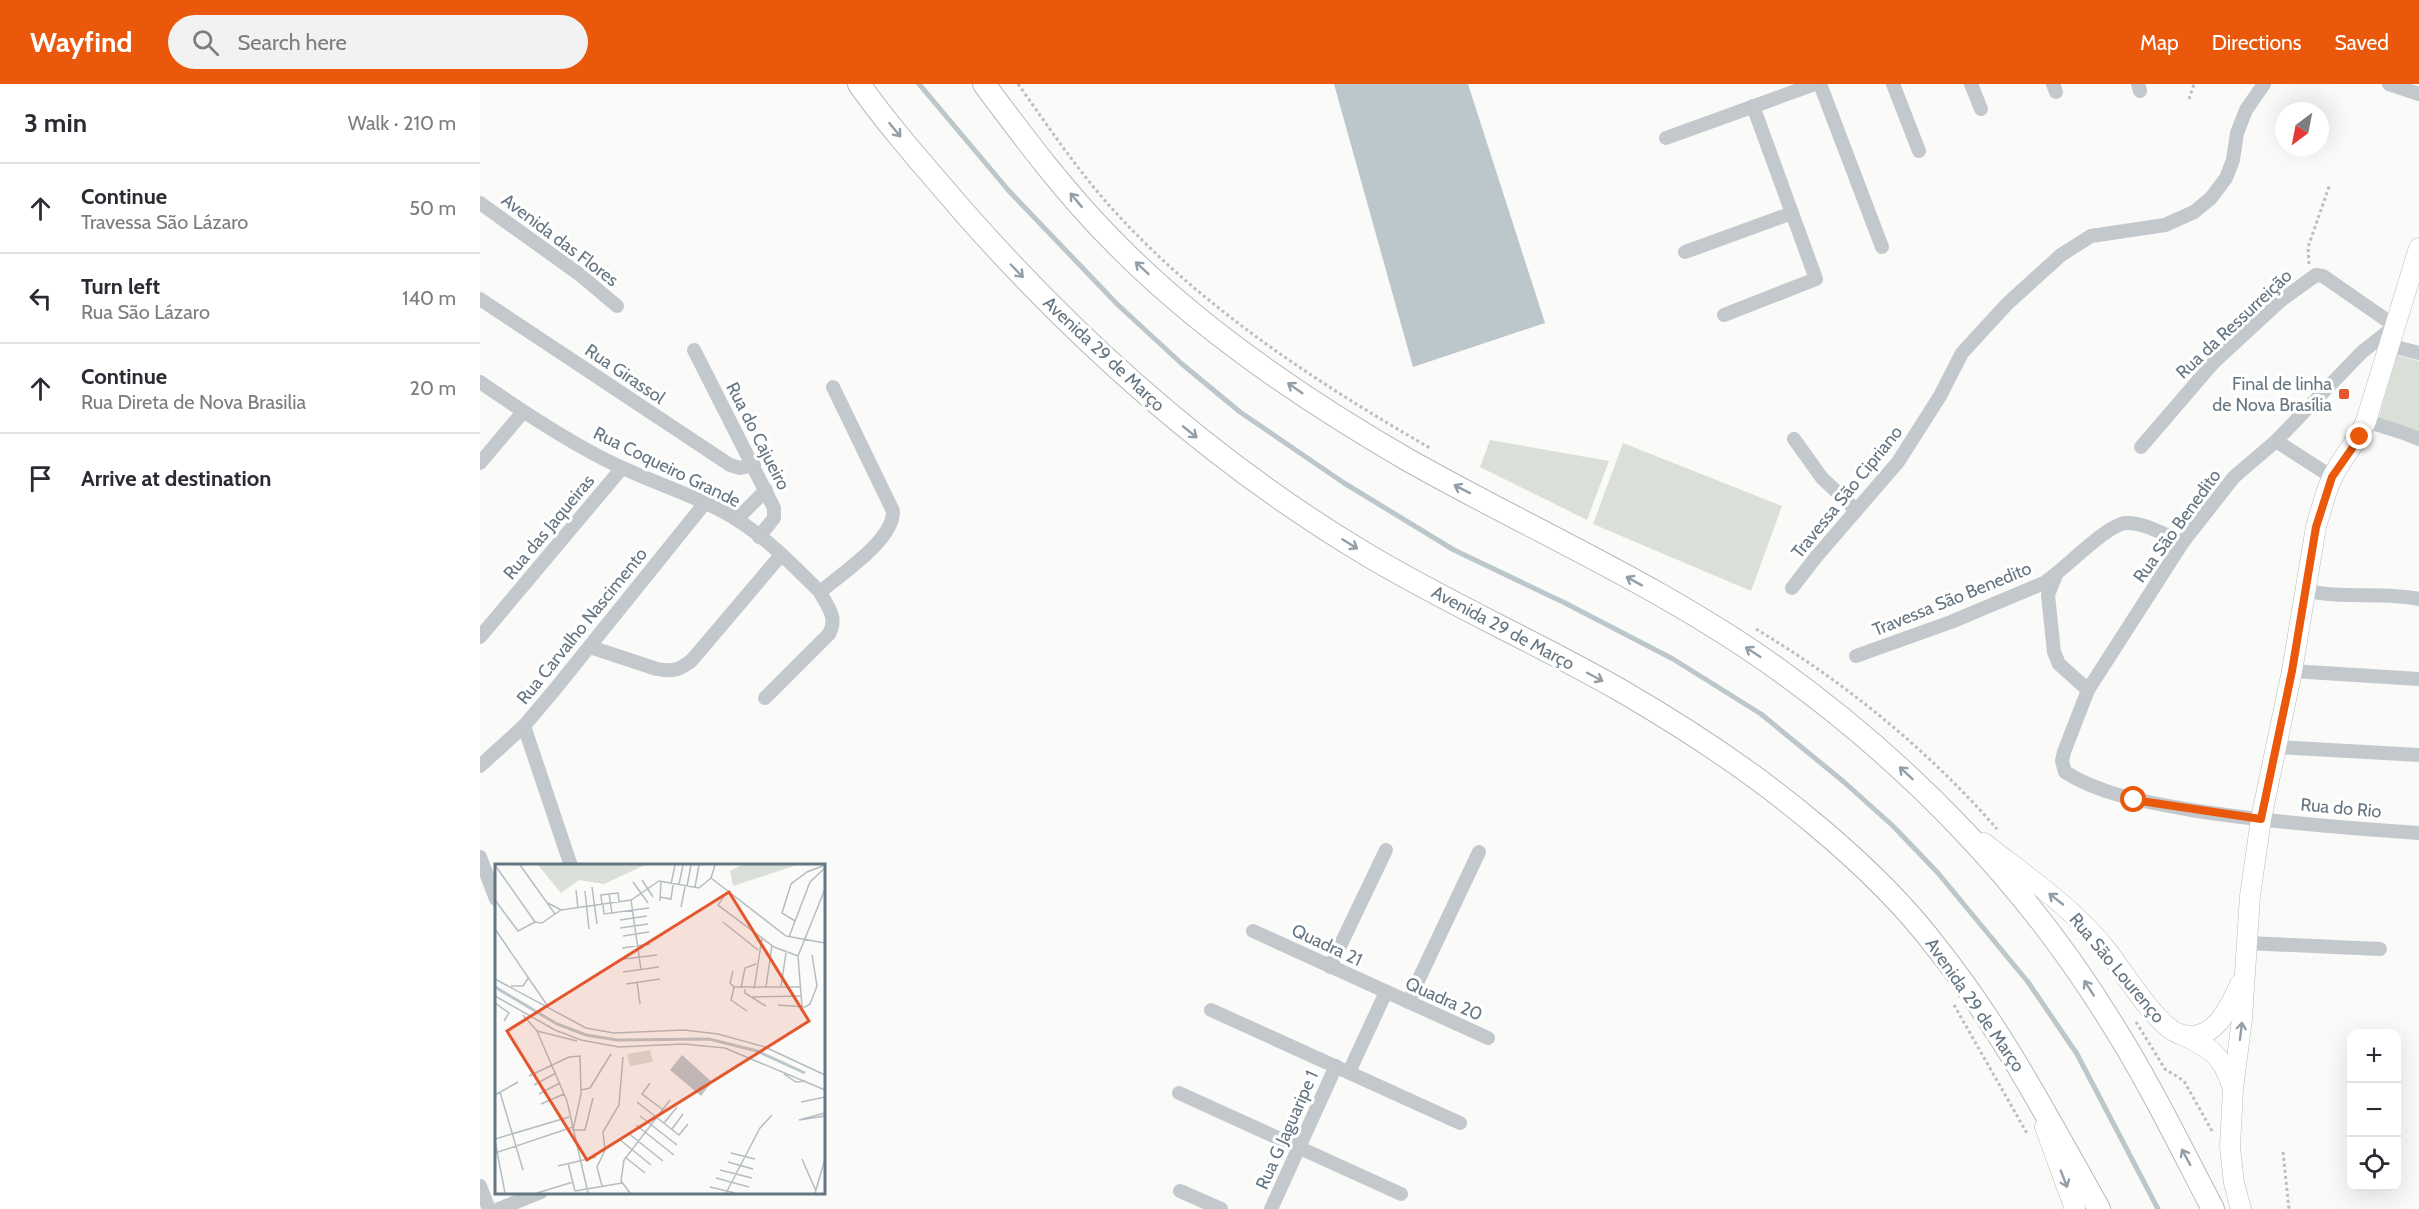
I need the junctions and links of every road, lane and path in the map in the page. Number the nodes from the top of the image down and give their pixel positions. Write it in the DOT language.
graph roads {
  1 [pos="859,84"];
  2 [pos="984,84"];
  3 [pos="1815,84"];
  4 [pos="1820,84"];
  5 [pos="1893,84"];
  6 [pos="1971,84"];
  7 [pos="2194,84"];
  8 [pos="2264,84"];
  9 [pos="2389,84"];
  10 [pos="2419,94"];
  11 [pos="2189,99"];
  12 [pos="1753,106"];
  13 [pos="1981,110"];
  14 [pos="1666,138"];
  15 [pos="1919,152"];
  16 [pos="2330,184"];
  17 [pos="480,203"];
  18 [pos="1792,213"];
  19 [pos="1882,247"];
  20 [pos="2419,248"];
  21 [pos="1685,252"];
  22 [pos="2310,278"];
  23 [pos="480,299"];
  24 [pos="617,306"];
  25 [pos="1724,315"];
  26 [pos="2386,338"];
  27 [pos="694,350"];
  28 [pos="2419,353"];
  29 [pos="480,382"];
  30 [pos="833,387"];
  31 [pos="523,412"];
  32 [pos="2366,422"];
  33 [pos="1794,439"];
  34 [pos="2419,440"];
  35 [pos="2276,441"];
  36 [pos="2141,447"];
  37 [pos="480,463"];
  38 [pos="754,465"];
  39 [pos="622,468"];
  40 [pos="2332,477"];
  41 [pos="766,490"];
  42 [pos="705,503"];
  43 [pos="1856,510"];
  44 [pos="736,519"];
  45 [pos="759,537"];
  46 [pos="2183,542"];
  47 [pos="781,555"];
  48 [pos="2056,575"];
  49 [pos="1792,588"];
  50 [pos="2305,590"];
  51 [pos="820,592"];
  52 [pos="2419,599"];
  53 [pos="480,637"];
  54 [pos="590,647"];
  55 [pos="1856,656"];
  56 [pos="2292,671"];
  57 [pos="2419,679"];
  58 [pos="2088,690"];
  59 [pos="765,698"];
  60 [pos="524,726"];
  61 [pos="2277,747"];
  62 [pos="2419,755"];
  63 [pos="480,766"];
  64 [pos="1948,814"];
  65 [pos="2261,819"];
  66 [pos="2419,833"];
  67 [pos="1386,850"];
  68 [pos="1479,852"];
  69 [pos="480,856"];
  70 [pos="570,864"];
  71 [pos="484,877"];
  72 [pos="495,897"];
  73 [pos="1254,931"];
  74 [pos="2246,943"];
  75 [pos="2380,949"];
  76 [pos="1330,967"];
  77 [pos="2246,970"];
  78 [pos="1386,992"];
  79 [pos="1408,1002"];
  80 [pos="1211,1010"];
  81 [pos="2180,1034"];
  82 [pos="1488,1038"];
  83 [pos="1342,1069"];
  84 [pos="2030,1085"];
  85 [pos="2233,1089"];
  86 [pos="1179,1093"];
  87 [pos="1460,1123"];
  88 [pos="1299,1148"];
  89 [pos="2283,1152"];
  90 [pos="480,1186"];
  91 [pos="1180,1191"];
  92 [pos="536,1194"];
  93 [pos="1401,1194"];
  94 [pos="489,1209"];
  95 [pos="499,1209"];
  96 [pos="1221,1209"];
  97 [pos="1271,1209"];
  98 [pos="2075,1209"];
  99 [pos="2099,1209"];
  100 [pos="2213,1209"];
  101 [pos="2241,1209"];
  102 [pos="2289,1209"];
  1 -- 84 [label="main road, Avenida 29 de Março, one-way"];
  64 -- 2 [label="main road, one-way"];
  3 -- 12 [label="street"];
  4 -- 19 [label="street"];
  5 -- 15 [label="street"];
  6 -- 13 [label="street"];
  7 -- 11 [label="path"];
  8 -- 43 [label="street, Travessa São Cipriano"];
  9 -- 10 [label="street"];
  12 -- 14 [label="street"];
  12 -- 18 [label="street"];
  16 -- 22 [label="path"];
  17 -- 24 [label="street, Avenida das Flores"];
  18 -- 21 [label="street"];
  18 -- 25 [label="street"];
  20 -- 26 [label="main road, Rua São Lourenço"];
  22 -- 26 [label="street, Rua da Ressurreição"];
  22 -- 36 [label="street, Rua da Ressurreição"];
  23 -- 38 [label="street, Rua Girassol"];
  26 -- 28 [label="street, Rua da Ressurreição"];
  26 -- 32 [label="main road, Rua São Lourenço"];
  26 -- 35 [label="street, Rua São Benedito"];
  27 -- 38 [label="street, Rua do Cajueiro"];
  29 -- 31 [label="street, Rua Coqueiro Grande"];
  30 -- 51 [label="street"];
  31 -- 37 [label="street"];
  31 -- 39 [label="street, Rua Coqueiro Grande"];
  32 -- 34 [label="street"];
  32 -- 40 [label="main road, Rua São Lourenço"];
  33 -- 43 [label="street"];
  35 -- 40 [label="street"];
  35 -- 46 [label="street, Rua São Benedito"];
  38 -- 41 [label="street, Rua do Cajueiro"];
  39 -- 42 [label="street, Rua Coqueiro Grande"];
  39 -- 53 [label="street, Rua das Jaqueiras"];
  40 -- 50 [label="main road, Rua São Lourenço"];
  41 -- 44 [label="street"];
  41 -- 45 [label="street, Rua do Cajueiro"];
  42 -- 44 [label="street, Rua Coqueiro Grande"];
  42 -- 54 [label="street, Rua Carvalho Nascimento"];
  43 -- 49 [label="street, Travessa São Cipriano"];
  44 -- 45 [label="street, Rua Coqueiro Grande"];
  45 -- 47 [label="street, Rua Coqueiro Grande"];
  46 -- 48 [label="street, Travessa São Benedito"];
  46 -- 58 [label="street, Rua São Benedito"];
  47 -- 51 [label="street, Rua Coqueiro Grande"];
  47 -- 54 [label="street"];
  48 -- 55 [label="street, Travessa São Benedito"];
  48 -- 58 [label="street"];
  50 -- 52 [label="street"];
  50 -- 56 [label="main road, Rua São Lourenço"];
  51 -- 59 [label="street, Rua Coqueiro Grande"];
  54 -- 60 [label="street, Rua Carvalho Nascimento"];
  56 -- 57 [label="street"];
  56 -- 61 [label="main road, Rua São Lourenço"];
  58 -- 65 [label="street, Rua São Benedito"];
  60 -- 63 [label="street, Rua Carvalho Nascimento"];
  60 -- 70 [label="street"];
  61 -- 62 [label="street"];
  61 -- 65 [label="main road, Rua São Lourenço"];
  81 -- 64 [label="main road, Rua São Lourenço, one-way"];
  100 -- 64 [label="main road, one-way"];
  65 -- 66 [label="street, Rua do Rio"];
  65 -- 74 [label="main road, Rua São Lourenço"];
  67 -- 76 [label="street"];
  68 -- 79 [label="street"];
  69 -- 71 [label="street"];
  71 -- 72 [label="street"];
  73 -- 76 [label="street, Quadra 21"];
  74 -- 75 [label="street"];
  74 -- 77 [label="main road, Rua São Lourenço"];
  76 -- 78 [label="street, Quadra 21"];
  77 -- 81 [label="main road, Rua São Lourenço"];
  85 -- 77 [label="main road, Rua São Lourenço, one-way"];
  78 -- 79 [label="street, Quadra 20"];
  78 -- 83 [label="street, Rua G Jaguaripe 1"];
  79 -- 82 [label="street, Quadra 20"];
  80 -- 83 [label="street"];
  81 -- 85 [label="main road"];
  83 -- 87 [label="street"];
  83 -- 88 [label="street, Rua G Jaguaripe 1"];
  84 -- 98 [label="main road, one-way"];
  84 -- 99 [label="main road, Avenida 29 de Março"];
  85 -- 101 [label="main road, Rua São Lourenço"];
  86 -- 88 [label="street"];
  88 -- 93 [label="street"];
  88 -- 97 [label="street, Rua G Jaguaripe 1"];
  89 -- 102 [label="path"];
  90 -- 94 [label="street"];
  91 -- 96 [label="street"];
  92 -- 95 [label="street"];
}
